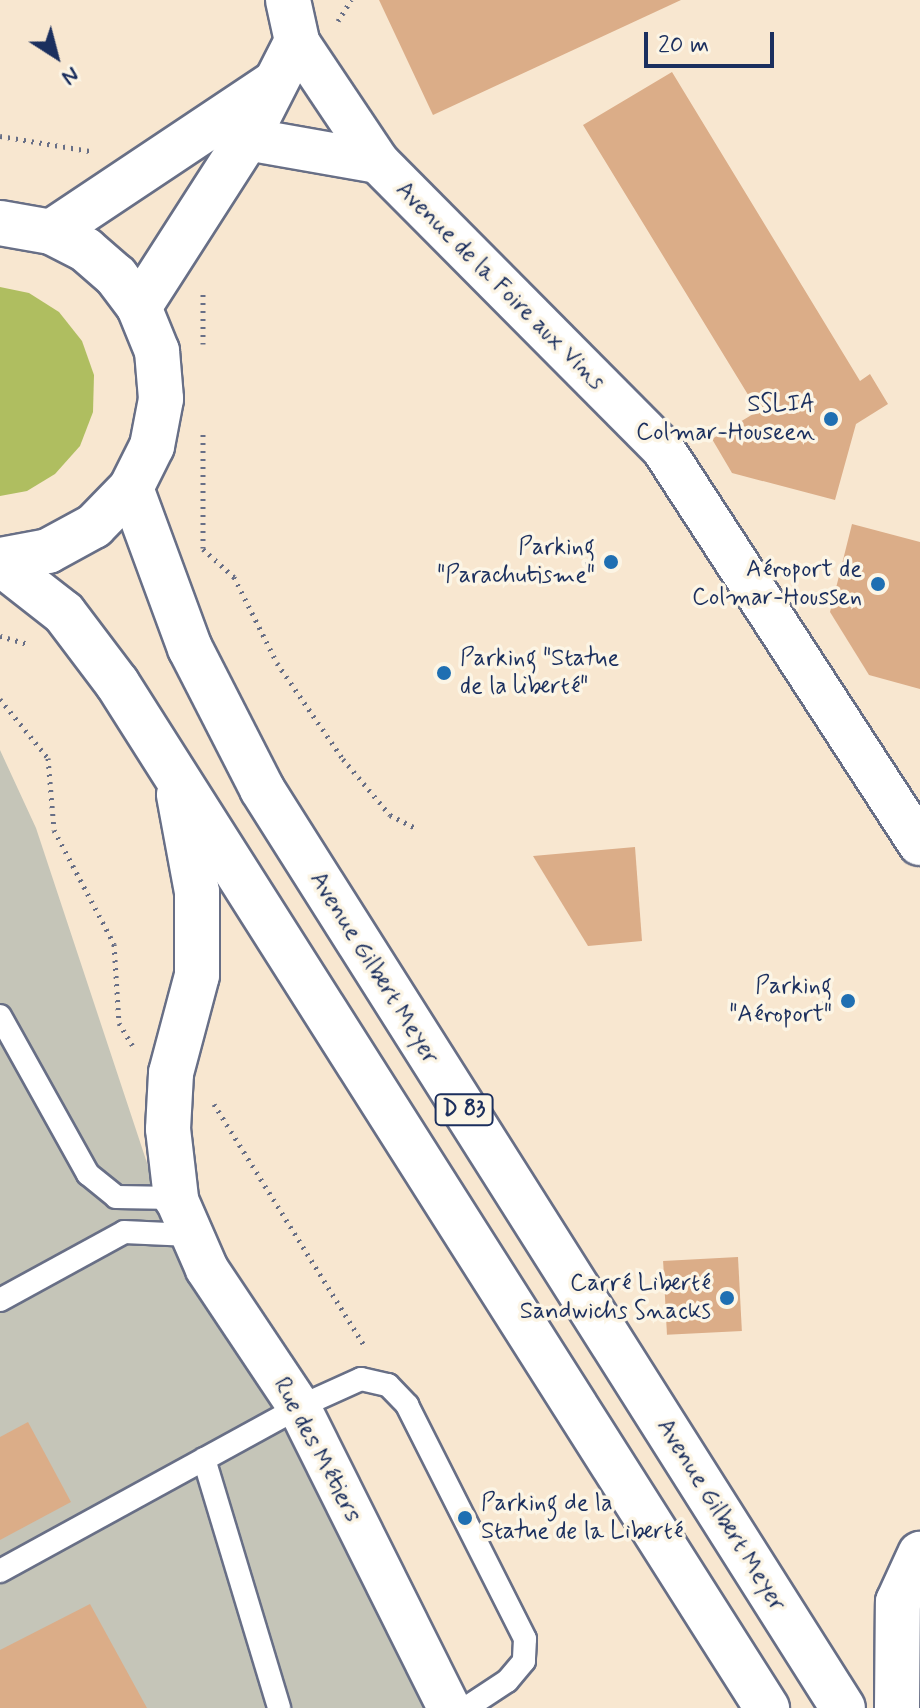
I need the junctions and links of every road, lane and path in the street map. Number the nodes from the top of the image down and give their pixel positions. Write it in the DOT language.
graph roads {
  1 [pos="292,21"];
  2 [pos="275,82"];
  3 [pos="247,139"];
  4 [pos="378,162"];
  5 [pos="0,223"];
  6 [pos="51,232"];
  7 [pos="139,307"];
  8 [pos="131,488"];
  9 [pos="203,549"];
  10 [pos="0,561"];
  11 [pos="175,773"];
  12 [pos="414,827"];
  13 [pos="920,844"];
  14 [pos="0,1016"];
  15 [pos="183,1217"];
  16 [pos="0,1300"];
  17 [pos="299,1407"];
  18 [pos="204,1459"];
  19 [pos="920,1554"];
  20 [pos="0,1571"];
  21 [pos="279,1708"];
  22 [pos="449,1708"];
  23 [pos="466,1708"];
  24 [pos="767,1708"];
  25 [pos="843,1708"];
  26 [pos="897,1708"];
  1 -- 2 [label="main road, Avenue de la Foire aux Vins"];
  1 -- 4 [label="street, Avenue de la Foire aux Vins"];
  2 -- 3 [label="main road, Avenue de la Foire aux Vins"];
  2 -- 6 [label="main road, Avenue de la Foire aux Vins"];
  3 -- 4 [label="street"];
  3 -- 7 [label="main road, Avenue de la Foire aux Vins"];
  4 -- 13 [label="street, Avenue de la Foire aux Vins"];
  5 -- 6 [label="main road"];
  6 -- 7 [label="main road"];
  7 -- 8 [label="main road"];
  8 -- 10 [label="main road"];
  8 -- 25 [label="main road, Avenue Gilbert Meyer / D 83"];
  9 -- 12 [label="path"];
  10 -- 11 [label="main road, D 83"];
  11 -- 15 [label="main road"];
  11 -- 24 [label="main road, D 83"];
  14 -- 15 [label="lane"];
  15 -- 16 [label="lane"];
  15 -- 17 [label="street, Rue des Métiers"];
  17 -- 18 [label="lane"];
  17 -- 22 [label="street, Rue des Métiers"];
  17 -- 23 [label="lane"];
  18 -- 20 [label="lane"];
  18 -- 21 [label="lane"];
  19 -- 26 [label="main road"];
}
